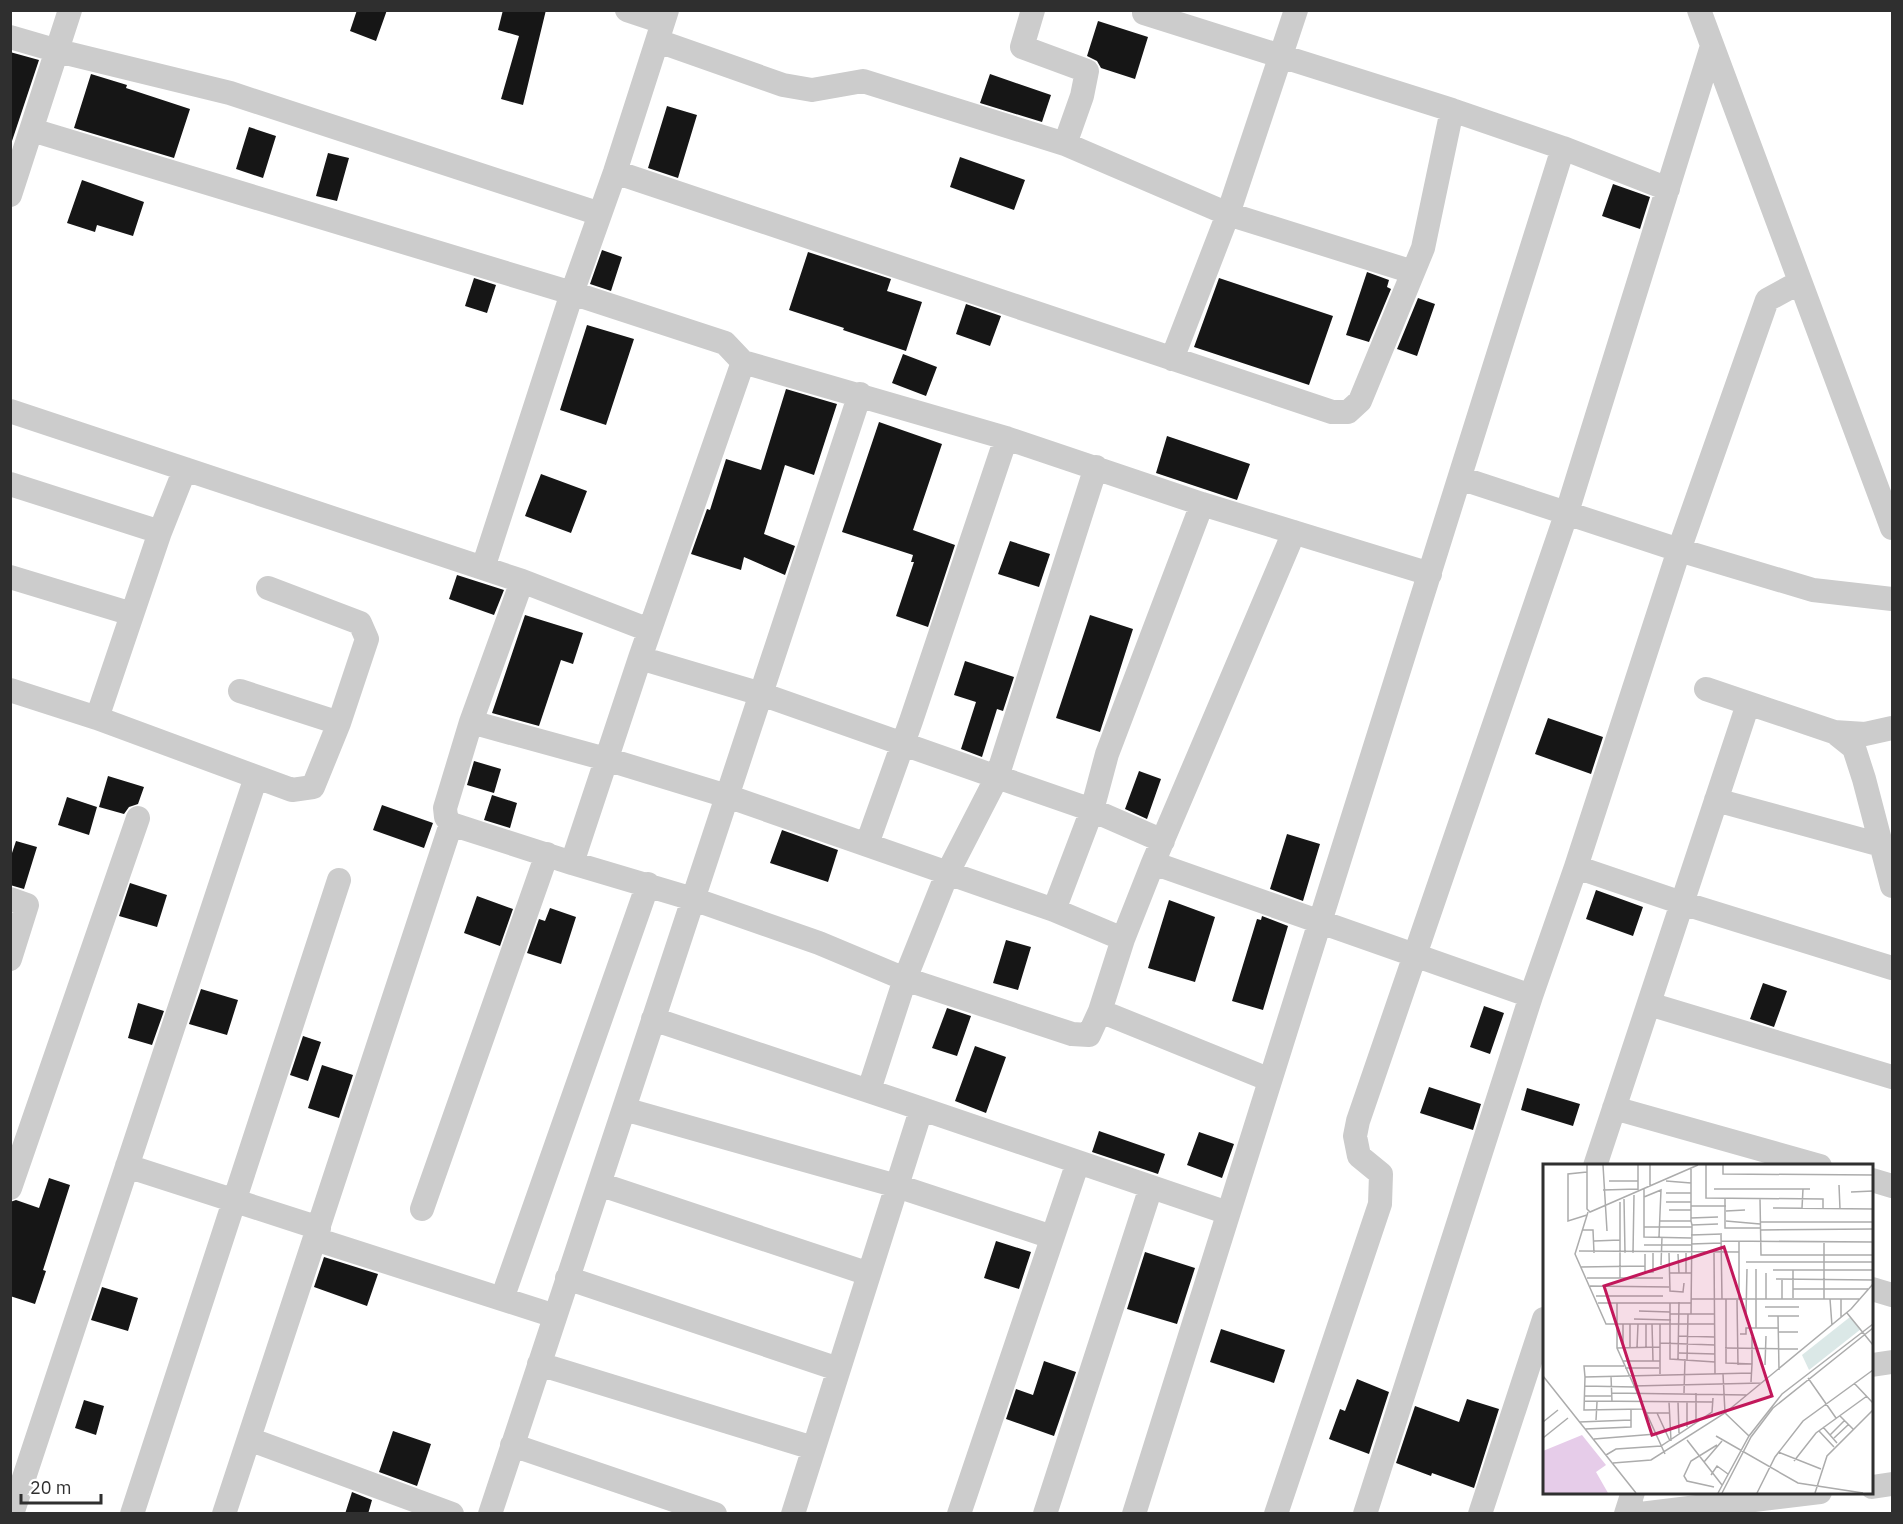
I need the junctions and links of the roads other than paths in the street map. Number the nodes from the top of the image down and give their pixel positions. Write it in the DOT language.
graph roads {
  1 [pos="70,10"];
  2 [pos="627,10"];
  3 [pos="1033,10"];
  4 [pos="1296,10"];
  5 [pos="1699,10"];
  6 [pos="1144,13"];
  7 [pos="663,24"];
  8 [pos="10,37"];
  9 [pos="1712,46"];
  10 [pos="58,51"];
  11 [pos="1281,56"];
  12 [pos="1452,110"];
  13 [pos="32,130"];
  14 [pos="1065,144"];
  15 [pos="1563,148"];
  16 [pos="615,172"];
  17 [pos="1668,189"];
  18 [pos="10,195"];
  19 [pos="600,214"];
  20 [pos="1228,214"];
  21 [pos="1413,272"];
  22 [pos="1800,282"];
  23 [pos="572,292"];
  24 [pos="1172,359"];
  25 [pos="743,362"];
  26 [pos="860,394"];
  27 [pos="10,411"];
  28 [pos="1006,438"];
  29 [pos="1095,467"];
  30 [pos="185,469"];
  31 [pos="1460,478"];
  32 [pos="10,484"];
  33 [pos="1202,504"];
  34 [pos="1567,512"];
  35 [pos="1893,528"];
  36 [pos="160,532"];
  37 [pos="1294,532"];
  38 [pos="1680,550"];
  39 [pos="483,568"];
  40 [pos="1430,574"];
  41 [pos="10,577"];
  42 [pos="522,581"];
  43 [pos="268,588"];
  44 [pos="1893,599"];
  45 [pos="132,614"];
  46 [pos="649,630"];
  47 [pos="640,658"];
  48 [pos="1706,689"];
  49 [pos="10,690"];
  50 [pos="240,691"];
  51 [pos="760,694"];
  52 [pos="1748,704"];
  53 [pos="97,718"];
  54 [pos="471,722"];
  55 [pos="339,723"];
  56 [pos="1893,728"];
  57 [pos="1834,732"];
  58 [pos="903,744"];
  59 [pos="606,759"];
  60 [pos="256,777"];
  61 [pos="997,777"];
  62 [pos="727,796"];
  63 [pos="1716,800"];
  64 [pos="1092,810"];
  65 [pos="138,818"];
  66 [pos="450,824"];
  67 [pos="1163,841"];
  68 [pos="867,844"];
  69 [pos="1881,845"];
  70 [pos="547,854"];
  71 [pos="572,863"];
  72 [pos="1153,863"];
  73 [pos="1576,867"];
  74 [pos="947,874"];
  75 [pos="339,880"];
  76 [pos="648,884"];
  77 [pos="1893,886"];
  78 [pos="693,898"];
  79 [pos="10,899"];
  80 [pos="1682,903"];
  81 [pos="1054,910"];
  82 [pos="1320,922"];
  83 [pos="1123,939"];
  84 [pos="1416,956"];
  85 [pos="10,959"];
  86 [pos="1893,968"];
  87 [pos="905,979"];
  88 [pos="1531,996"];
  89 [pos="1649,1004"];
  90 [pos="1100,1011"];
  91 [pos="653,1019"];
  92 [pos="1893,1077"];
  93 [pos="1270,1080"];
  94 [pos="869,1090"];
  95 [pos="1614,1108"];
  96 [pos="624,1109"];
  97 [pos="921,1110"];
  98 [pos="1078,1162"];
  99 [pos="1596,1164"];
  100 [pos="1813,1164"];
  101 [pos="127,1166"];
  102 [pos="1873,1180"];
  103 [pos="599,1184"];
  104 [pos="897,1186"];
  105 [pos="1893,1186"];
  106 [pos="1151,1187"];
  107 [pos="10,1188"];
  108 [pos="234,1201"];
  109 [pos="422,1209"];
  110 [pos="1228,1213"];
  111 [pos="317,1234"];
  112 [pos="1052,1237"];
  113 [pos="868,1274"];
  114 [pos="567,1278"];
  115 [pos="1873,1289"];
  116 [pos="1893,1295"];
  117 [pos="502,1299"];
  118 [pos="555,1316"];
  119 [pos="1543,1325"];
  120 [pos="1893,1362"];
  121 [pos="539,1364"];
  122 [pos="1873,1365"];
  123 [pos="838,1369"];
  124 [pos="249,1439"];
  125 [pos="513,1445"];
  126 [pos="813,1448"];
  127 [pos="1893,1484"];
  128 [pos="1873,1486"];
  129 [pos="1632,1494"];
  130 [pos="1804,1494"];
  131 [pos="12,1514"];
  132 [pos="132,1514"];
  133 [pos="224,1514"];
  134 [pos="452,1514"];
  135 [pos="490,1514"];
  136 [pos="715,1514"];
  137 [pos="792,1514"];
  138 [pos="959,1514"];
  139 [pos="1045,1514"];
  140 [pos="1134,1514"];
  141 [pos="1276,1514"];
  142 [pos="1365,1514"];
  143 [pos="1480,1514"];
  144 [pos="1626,1514"];
  145 [pos="1640,1514"];
  1 -- 10 [label="street"];
  2 -- 7 [label="street"];
  3 -- 14 [label="street"];
  4 -- 11 [label="street"];
  5 -- 9 [label="street"];
  6 -- 11 [label="street"];
  7 -- 14 [label="street"];
  7 -- 16 [label="street"];
  8 -- 10 [label="street"];
  9 -- 17 [label="street"];
  9 -- 22 [label="street"];
  10 -- 13 [label="street"];
  10 -- 19 [label="street"];
  11 -- 12 [label="street"];
  11 -- 20 [label="street"];
  12 -- 15 [label="street"];
  12 -- 21 [label="street"];
  13 -- 18 [label="street"];
  13 -- 23 [label="street"];
  14 -- 20 [label="street"];
  15 -- 17 [label="street"];
  15 -- 31 [label="street"];
  16 -- 19 [label="street"];
  16 -- 24 [label="street"];
  17 -- 34 [label="street"];
  19 -- 23 [label="street"];
  20 -- 21 [label="street"];
  20 -- 24 [label="street"];
  21 -- 24 [label="street"];
  22 -- 35 [label="street"];
  22 -- 38 [label="street"];
  23 -- 25 [label="street"];
  23 -- 39 [label="street"];
  25 -- 26 [label="street"];
  25 -- 46 [label="street"];
  26 -- 28 [label="street"];
  26 -- 51 [label="street"];
  27 -- 30 [label="street"];
  28 -- 29 [label="street"];
  28 -- 58 [label="street"];
  29 -- 33 [label="street"];
  29 -- 61 [label="street"];
  30 -- 36 [label="street"];
  30 -- 39 [label="street"];
  31 -- 34 [label="street"];
  31 -- 40 [label="street"];
  32 -- 36 [label="street"];
  33 -- 37 [label="street"];
  33 -- 64 [label="street"];
  34 -- 38 [label="street"];
  34 -- 84 [label="street"];
  36 -- 45 [label="street"];
  37 -- 40 [label="street"];
  37 -- 67 [label="street"];
  38 -- 44 [label="street"];
  38 -- 73 [label="street"];
  39 -- 42 [label="street"];
  40 -- 82 [label="street"];
  41 -- 45 [label="street"];
  42 -- 46 [label="street"];
  42 -- 54 [label="street"];
  43 -- 55 [label="street"];
  45 -- 53 [label="street"];
  46 -- 47 [label="street"];
  47 -- 51 [label="street"];
  47 -- 59 [label="street"];
  48 -- 52 [label="street"];
  49 -- 53 [label="street"];
  50 -- 55 [label="street"];
  51 -- 58 [label="street"];
  51 -- 62 [label="street"];
  52 -- 57 [label="street"];
  52 -- 63 [label="street"];
  53 -- 60 [label="street"];
  54 -- 59 [label="street"];
  54 -- 66 [label="street"];
  55 -- 60 [label="street"];
  56 -- 57 [label="street"];
  57 -- 69 [label="street"];
  58 -- 61 [label="street"];
  58 -- 68 [label="street"];
  59 -- 62 [label="street"];
  59 -- 71 [label="street"];
  60 -- 101 [label="street"];
  61 -- 64 [label="street"];
  61 -- 74 [label="street"];
  62 -- 68 [label="street"];
  62 -- 78 [label="street"];
  63 -- 69 [label="street"];
  63 -- 80 [label="street"];
  64 -- 67 [label="street"];
  64 -- 81 [label="street"];
  65 -- 107 [label="street"];
  66 -- 70 [label="street"];
  66 -- 111 [label="street"];
  67 -- 72 [label="street"];
  68 -- 74 [label="street"];
  69 -- 77 [label="street"];
  70 -- 71 [label="street"];
  70 -- 109 [label="street"];
  71 -- 76 [label="street"];
  72 -- 82 [label="street"];
  72 -- 83 [label="street"];
  73 -- 80 [label="street"];
  73 -- 88 [label="street"];
  74 -- 81 [label="street"];
  74 -- 87 [label="street"];
  75 -- 108 [label="street"];
  76 -- 78 [label="street"];
  76 -- 117 [label="street"];
  78 -- 87 [label="street"];
  78 -- 91 [label="street"];
  79 -- 85 [label="street"];
  80 -- 86 [label="street"];
  80 -- 89 [label="street"];
  81 -- 83 [label="street"];
  82 -- 84 [label="street"];
  82 -- 93 [label="street"];
  83 -- 90 [label="street"];
  84 -- 88 [label="street"];
  84 -- 141 [label="street"];
  87 -- 90 [label="street"];
  87 -- 94 [label="street"];
  88 -- 142 [label="street"];
  89 -- 92 [label="street"];
  89 -- 95 [label="street"];
  90 -- 93 [label="street"];
  91 -- 94 [label="street"];
  91 -- 96 [label="street"];
  93 -- 110 [label="street"];
  94 -- 97 [label="street"];
  95 -- 99 [label="street"];
  95 -- 100 [label="street"];
  96 -- 103 [label="street"];
  96 -- 104 [label="street"];
  97 -- 98 [label="street"];
  97 -- 104 [label="street"];
  98 -- 106 [label="street"];
  98 -- 112 [label="street"];
  101 -- 108 [label="street"];
  101 -- 131 [label="street"];
  102 -- 105 [label="street"];
  103 -- 113 [label="street"];
  103 -- 114 [label="street"];
  104 -- 112 [label="street"];
  104 -- 113 [label="street"];
  106 -- 110 [label="street"];
  106 -- 139 [label="street"];
  108 -- 111 [label="street"];
  108 -- 132 [label="street"];
  110 -- 140 [label="street"];
  111 -- 117 [label="street"];
  111 -- 124 [label="street"];
  112 -- 138 [label="street"];
  113 -- 123 [label="street"];
  114 -- 118 [label="street"];
  114 -- 123 [label="street"];
  115 -- 116 [label="street"];
  117 -- 118 [label="street"];
  118 -- 121 [label="street"];
  119 -- 143 [label="street"];
  120 -- 122 [label="street"];
  121 -- 125 [label="street"];
  121 -- 126 [label="street"];
  123 -- 126 [label="street"];
  124 -- 133 [label="street"];
  124 -- 134 [label="street"];
  125 -- 135 [label="street"];
  125 -- 136 [label="street"];
  126 -- 137 [label="street"];
  127 -- 128 [label="street"];
  129 -- 144 [label="street"];
  130 -- 145 [label="street"];
}
